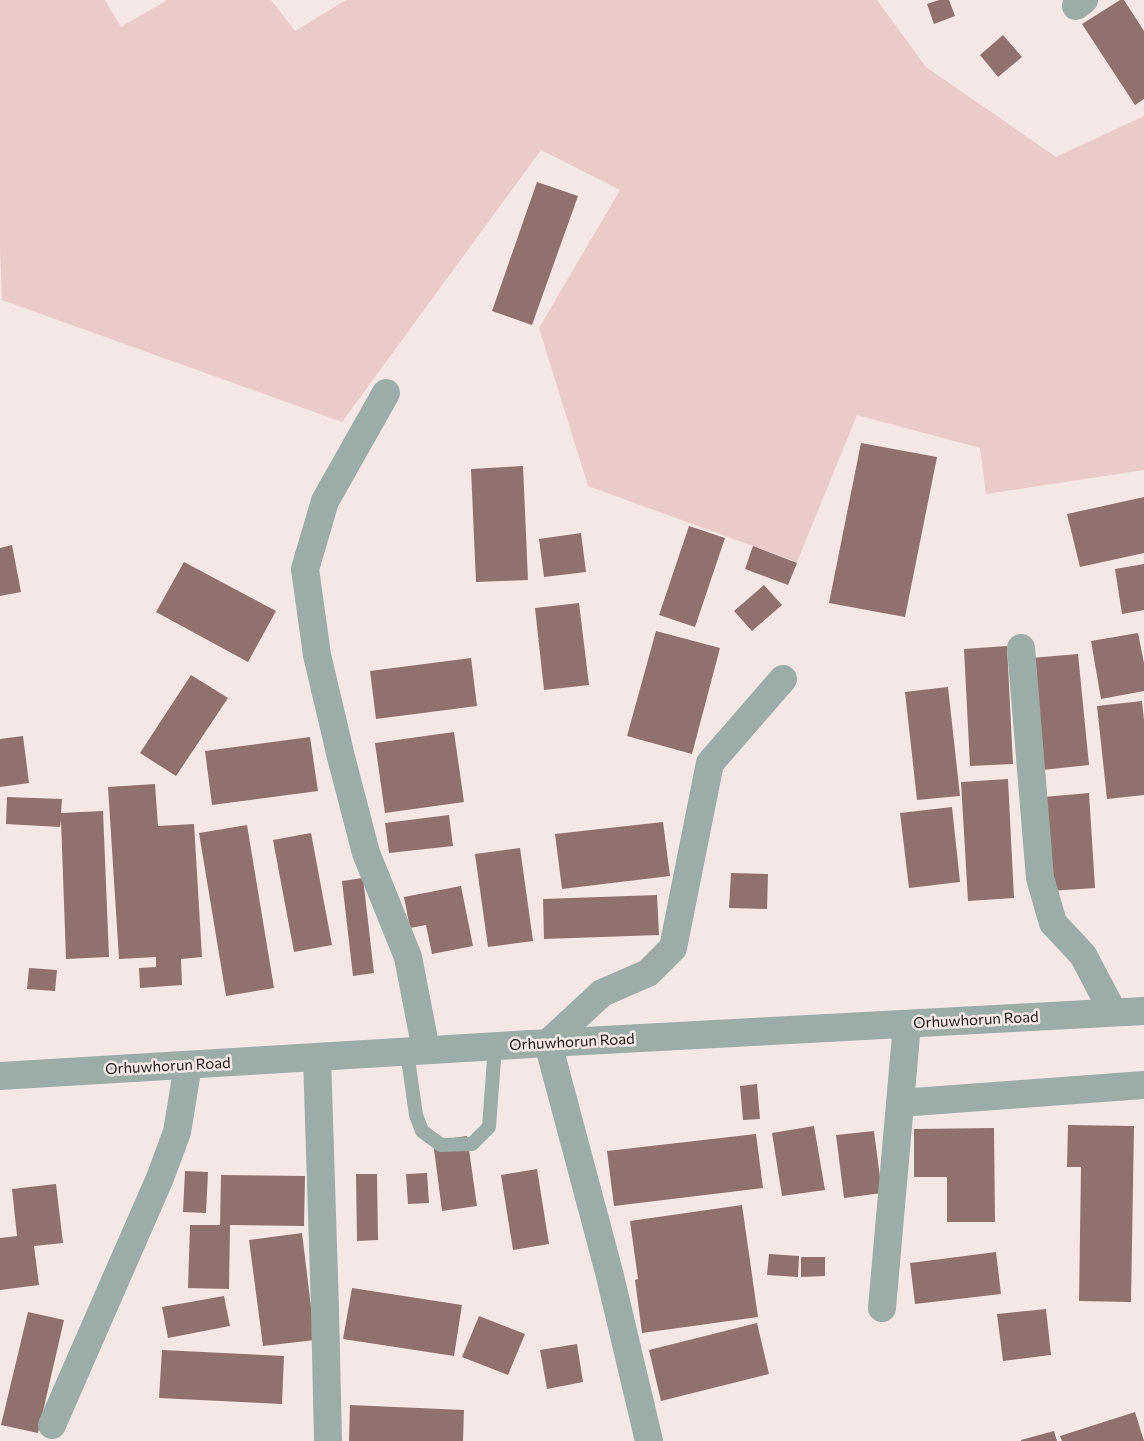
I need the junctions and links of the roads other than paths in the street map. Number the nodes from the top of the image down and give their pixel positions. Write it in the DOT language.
graph roads {
  1 [pos="386,393"];
  2 [pos="1021,648"];
  3 [pos="783,679"];
  4 [pos="1144,1011"];
  5 [pos="1113,1012"];
  6 [pos="907,1024"];
  7 [pos="548,1043"];
  8 [pos="495,1046"];
  9 [pos="417,1051"];
  10 [pos="316,1057"];
  11 [pos="188,1065"];
  12 [pos="0,1076"];
  13 [pos="1144,1084"];
  14 [pos="900,1103"];
  15 [pos="882,1308"];
  16 [pos="52,1425"];
  17 [pos="328,1441"];
  18 [pos="649,1441"];
  1 -- 9 [label="street"];
  2 -- 5 [label="street"];
  3 -- 7 [label="street"];
  4 -- 5 [label="street, Orhuwhorun Road"];
  5 -- 6 [label="street, Orhuwhorun Road"];
  6 -- 7 [label="street, Orhuwhorun Road"];
  6 -- 14 [label="street"];
  7 -- 8 [label="street, Orhuwhorun Road"];
  7 -- 18 [label="street"];
  8 -- 9 [label="street, Orhuwhorun Road"];
  8 -- 9 [label="lane"];
  9 -- 10 [label="street, Orhuwhorun Road"];
  10 -- 11 [label="street, Orhuwhorun Road"];
  10 -- 17 [label="street"];
  11 -- 12 [label="street, Orhuwhorun Road"];
  11 -- 16 [label="street"];
  13 -- 14 [label="street"];
  14 -- 15 [label="street"];
}
